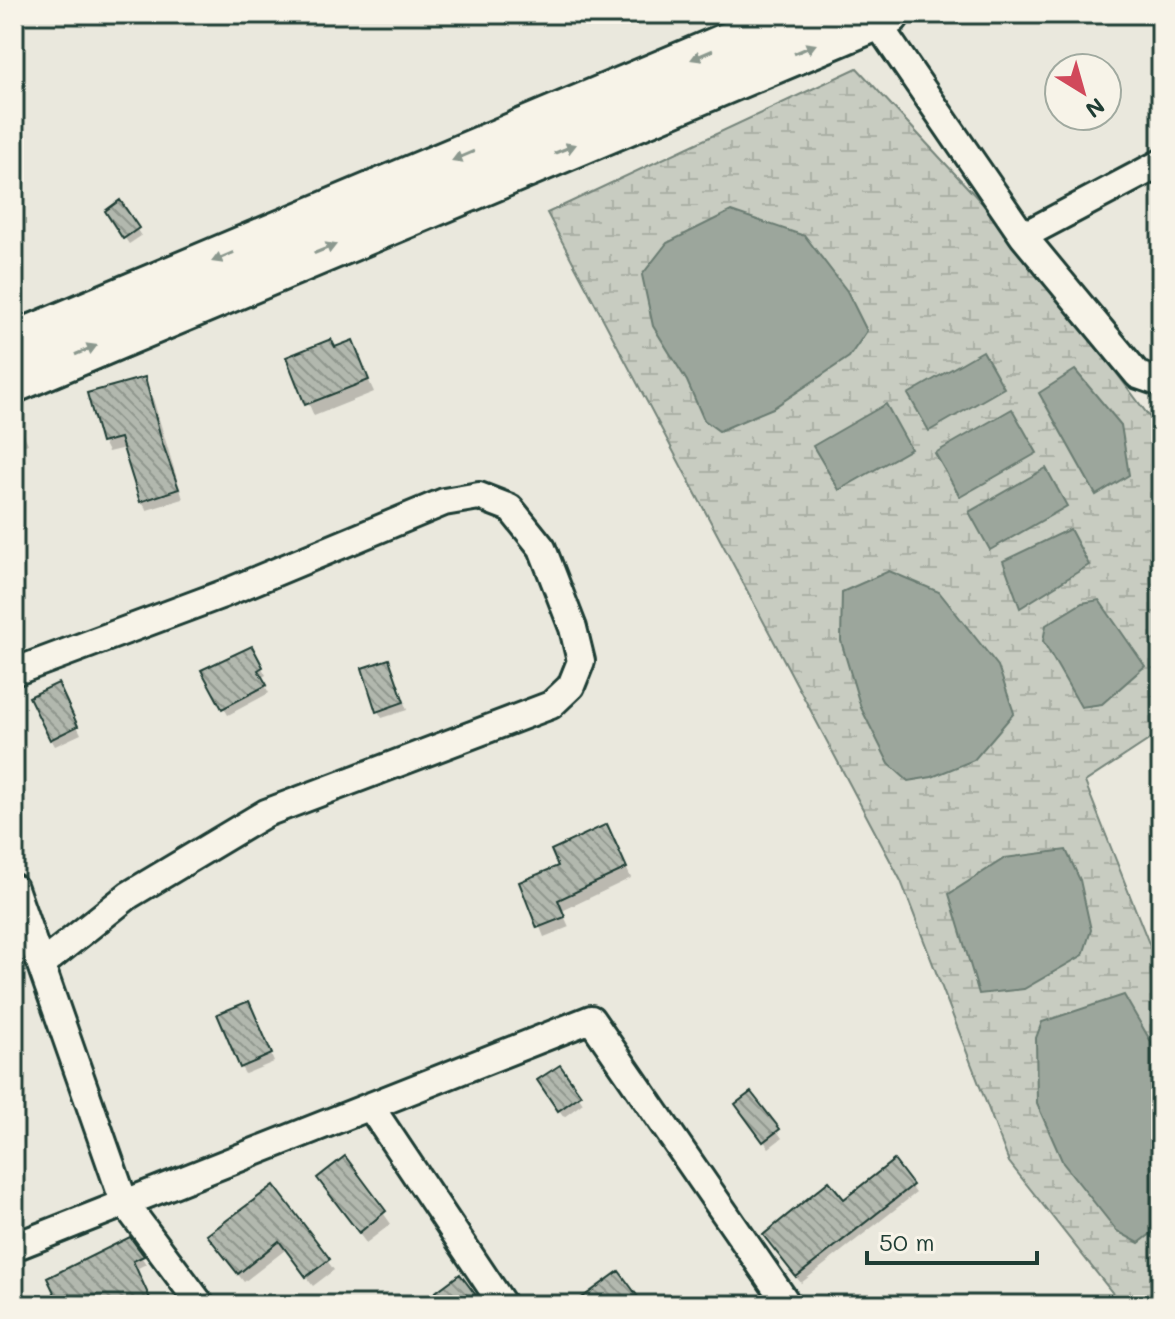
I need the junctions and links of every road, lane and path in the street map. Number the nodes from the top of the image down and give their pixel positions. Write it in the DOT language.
graph roads {
  1 [pos="800,14"];
  2 [pos="882,17"];
  3 [pos="1161,163"];
  4 [pos="1023,236"];
  5 [pos="14,344"];
  6 [pos="14,381"];
  7 [pos="1161,383"];
  8 [pos="14,672"];
  9 [pos="14,888"];
  10 [pos="41,965"];
  11 [pos="370,1106"];
  12 [pos="124,1202"];
  13 [pos="14,1247"];
  14 [pos="201,1305"];
  15 [pos="503,1305"];
  16 [pos="788,1305"];
  1 -- 5 [label="main road, one-way"];
  2 -- 4 [label="street"];
  6 -- 2 [label="main road, one-way"];
  3 -- 4 [label="street"];
  4 -- 7 [label="street"];
  8 -- 10 [label="street"];
  9 -- 10 [label="street"];
  10 -- 12 [label="street"];
  11 -- 12 [label="street"];
  11 -- 15 [label="street"];
  11 -- 16 [label="street"];
  12 -- 13 [label="street"];
  12 -- 14 [label="street"];
}
